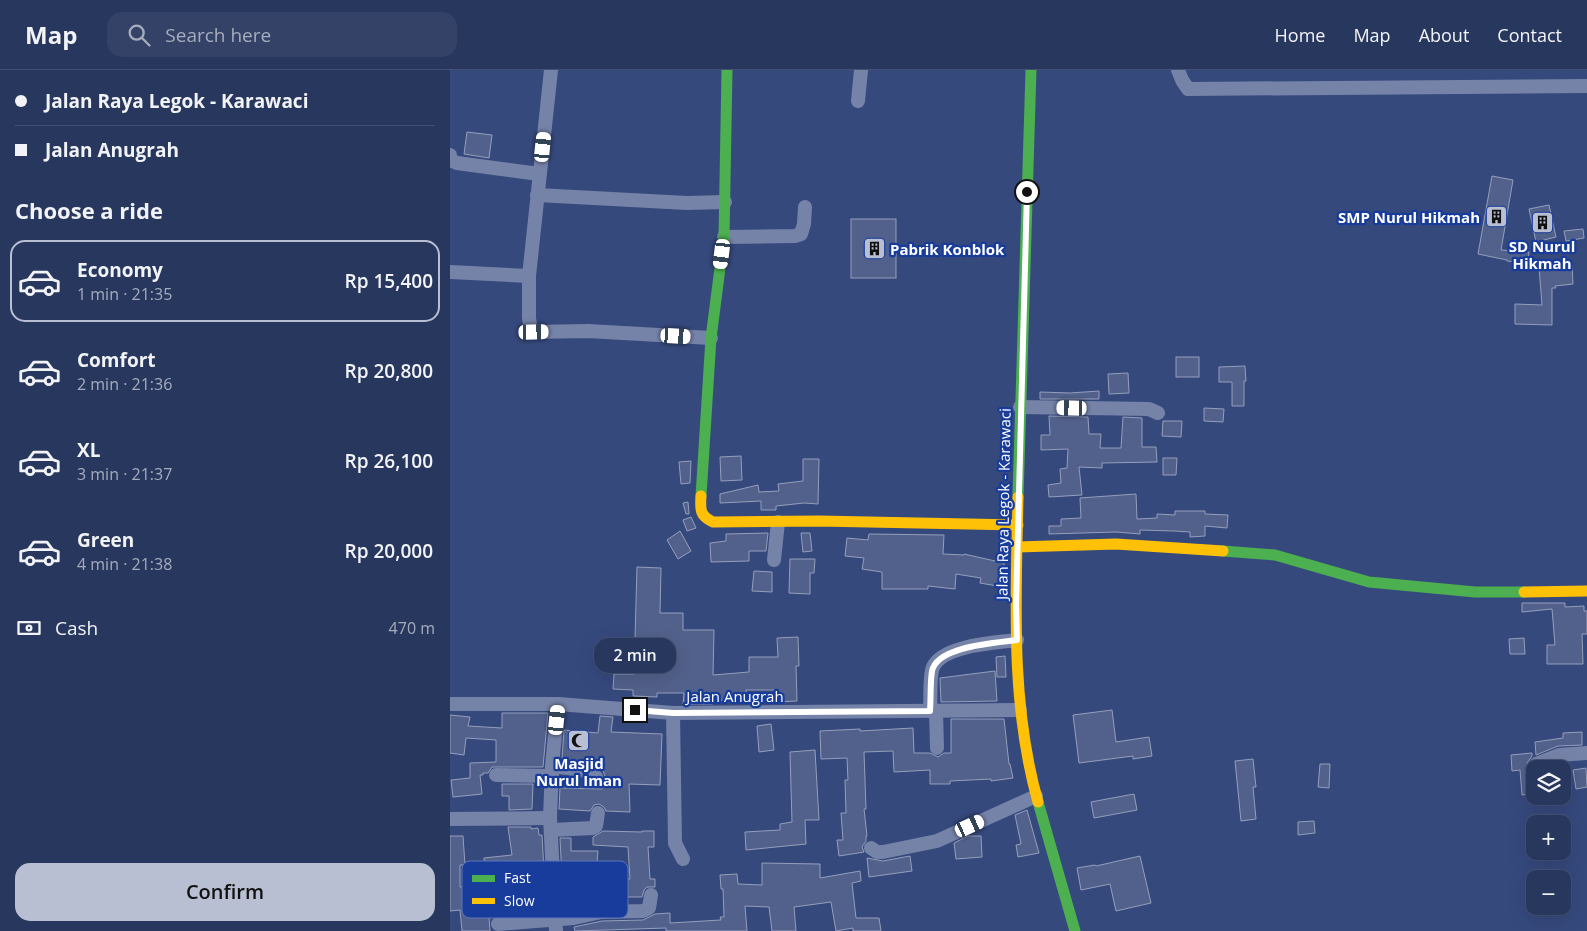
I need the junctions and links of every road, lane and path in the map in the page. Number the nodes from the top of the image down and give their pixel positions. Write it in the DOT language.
graph roads {
  1 [pos="551,70"];
  2 [pos="727,70"];
  3 [pos="861,70"];
  4 [pos="1031,70"];
  5 [pos="1178,70"];
  6 [pos="1587,86"];
  7 [pos="858,101"];
  8 [pos="450,156"];
  9 [pos="539,174"];
  10 [pos="537,195"];
  11 [pos="725,202"];
  12 [pos="805,207"];
  13 [pos="724,238"];
  14 [pos="450,272"];
  15 [pos="529,276"];
  16 [pos="711,338"];
  17 [pos="1020,407"];
  18 [pos="1158,413"];
  19 [pos="778,522"];
  20 [pos="1018,525"];
  21 [pos="1017,548"];
  22 [pos="774,560"];
  23 [pos="1587,591"];
  24 [pos="1017,640"];
  25 [pos="450,704"];
  26 [pos="558,704"];
  27 [pos="1020,710"];
  28 [pos="933,711"];
  29 [pos="673,713"];
  30 [pos="937,748"];
  31 [pos="1587,753"];
  32 [pos="1548,760"];
  33 [pos="552,771"];
  34 [pos="496,776"];
  35 [pos="596,777"];
  36 [pos="1036,796"];
  37 [pos="598,814"];
  38 [pos="450,819"];
  39 [pos="551,824"];
  40 [pos="871,848"];
  41 [pos="683,859"];
  42 [pos="553,861"];
  43 [pos="651,895"];
  44 [pos="628,911"];
  45 [pos="574,918"];
  46 [pos="498,924"];
  47 [pos="556,925"];
  48 [pos="1075,931"];
  1 -- 9 [label="street"];
  2 -- 11 [label="street"];
  3 -- 7 [label="street"];
  4 -- 17 [label="street, Jalan Raya Legok - Karawaci"];
  5 -- 6 [label="street"];
  8 -- 9 [label="street"];
  9 -- 10 [label="street"];
  10 -- 11 [label="street"];
  10 -- 15 [label="street"];
  11 -- 13 [label="street"];
  12 -- 13 [label="street"];
  13 -- 16 [label="street"];
  14 -- 15 [label="street"];
  15 -- 16 [label="street"];
  16 -- 19 [label="street"];
  17 -- 18 [label="street"];
  17 -- 20 [label="street, Jalan Raya Legok - Karawaci"];
  19 -- 20 [label="street"];
  19 -- 22 [label="street"];
  20 -- 21 [label="street, Jalan Raya Legok - Karawaci"];
  21 -- 23 [label="street"];
  21 -- 24 [label="street, Jalan Raya Legok - Karawaci"];
  24 -- 27 [label="street, Jalan Raya Legok - Karawaci"];
  24 -- 28 [label="street"];
  25 -- 26 [label="street, Jalan Anugrah"];
  26 -- 29 [label="street, Jalan Anugrah"];
  26 -- 33 [label="street"];
  27 -- 28 [label="street, Jalan Anugrah"];
  27 -- 36 [label="street, Jalan Raya Legok - Karawaci"];
  28 -- 29 [label="street, Jalan Anugrah"];
  28 -- 30 [label="street"];
  29 -- 41 [label="street"];
  31 -- 32 [label="street"];
  33 -- 34 [label="street"];
  33 -- 35 [label="street"];
  33 -- 39 [label="street"];
  36 -- 40 [label="street"];
  36 -- 48 [label="street, Jalan Raya Legok - Karawaci"];
  37 -- 39 [label="street"];
  38 -- 39 [label="street"];
  39 -- 42 [label="street"];
  43 -- 44 [label="street"];
  45 -- 47 [label="street"];
  46 -- 47 [label="street"];
}
